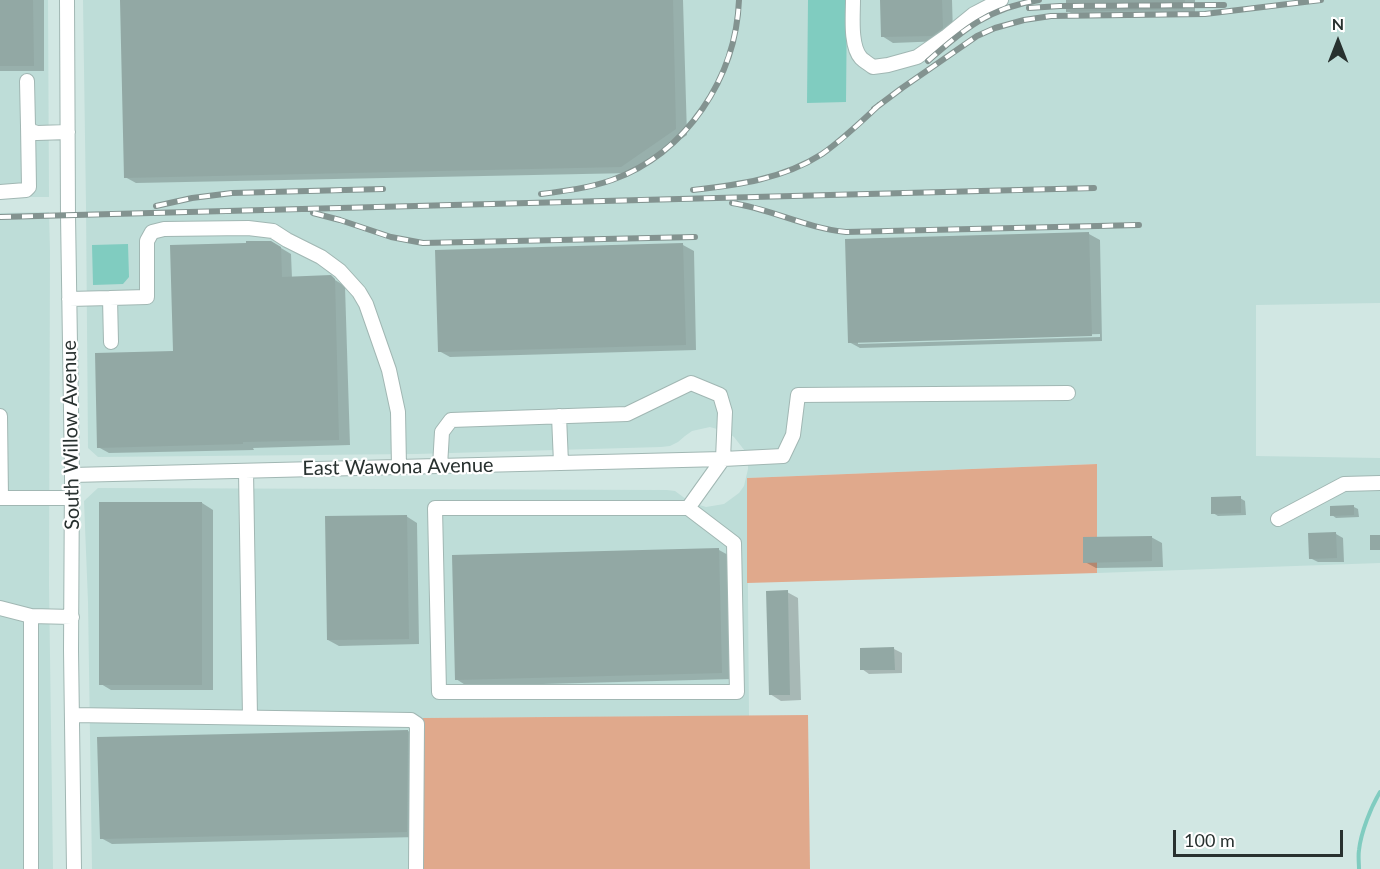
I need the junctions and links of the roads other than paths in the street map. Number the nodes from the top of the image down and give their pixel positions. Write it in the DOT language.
graph roads {
  1 [pos="67,0"];
  2 [pos="853,0"];
  3 [pos="1001,0"];
  4 [pos="27,81"];
  5 [pos="28,126"];
  6 [pos="68,132"];
  7 [pos="0,192"];
  8 [pos="69,298"];
  9 [pos="110,298"];
  10 [pos="111,342"];
  11 [pos="1068,393"];
  12 [pos="0,416"];
  13 [pos="559,416"];
  14 [pos="723,459"];
  15 [pos="561,463"];
  16 [pos="440,466"];
  17 [pos="399,467"];
  18 [pos="246,471"];
  19 [pos="72,475"];
  20 [pos="1380,483"];
  21 [pos="0,487"];
  22 [pos="72,498"];
  23 [pos="688,508"];
  24 [pos="1278,519"];
  25 [pos="0,608"];
  26 [pos="31,616"];
  27 [pos="72,617"];
  28 [pos="72,715"];
  29 [pos="250,717"];
  30 [pos="31,869"];
  31 [pos="74,869"];
  32 [pos="416,869"];
  1 -- 6 [label="street, South Willow Avenue"];
  2 -- 3 [label="street"];
  4 -- 5 [label="street"];
  5 -- 6 [label="street"];
  5 -- 7 [label="street"];
  6 -- 8 [label="street, South Willow Avenue"];
  8 -- 9 [label="street"];
  8 -- 19 [label="street, South Willow Avenue"];
  9 -- 10 [label="street"];
  9 -- 17 [label="street"];
  11 -- 14 [label="street, East Wawona Avenue"];
  12 -- 21 [label="street"];
  13 -- 14 [label="street"];
  13 -- 15 [label="street"];
  13 -- 16 [label="street"];
  14 -- 15 [label="street, East Wawona Avenue"];
  14 -- 23 [label="street"];
  15 -- 16 [label="street, East Wawona Avenue"];
  16 -- 17 [label="street, East Wawona Avenue"];
  17 -- 18 [label="street, East Wawona Avenue"];
  18 -- 19 [label="street, East Wawona Avenue"];
  18 -- 29 [label="street"];
  19 -- 22 [label="street, South Willow Avenue"];
  20 -- 24 [label="street"];
  21 -- 22 [label="street"];
  22 -- 27 [label="street, South Willow Avenue"];
  23 -- 23 [label="street"];
  25 -- 26 [label="street"];
  26 -- 27 [label="street"];
  26 -- 30 [label="street"];
  27 -- 28 [label="street, South Willow Avenue"];
  28 -- 29 [label="street"];
  28 -- 31 [label="street, South Willow Avenue"];
  29 -- 32 [label="street"];
}
